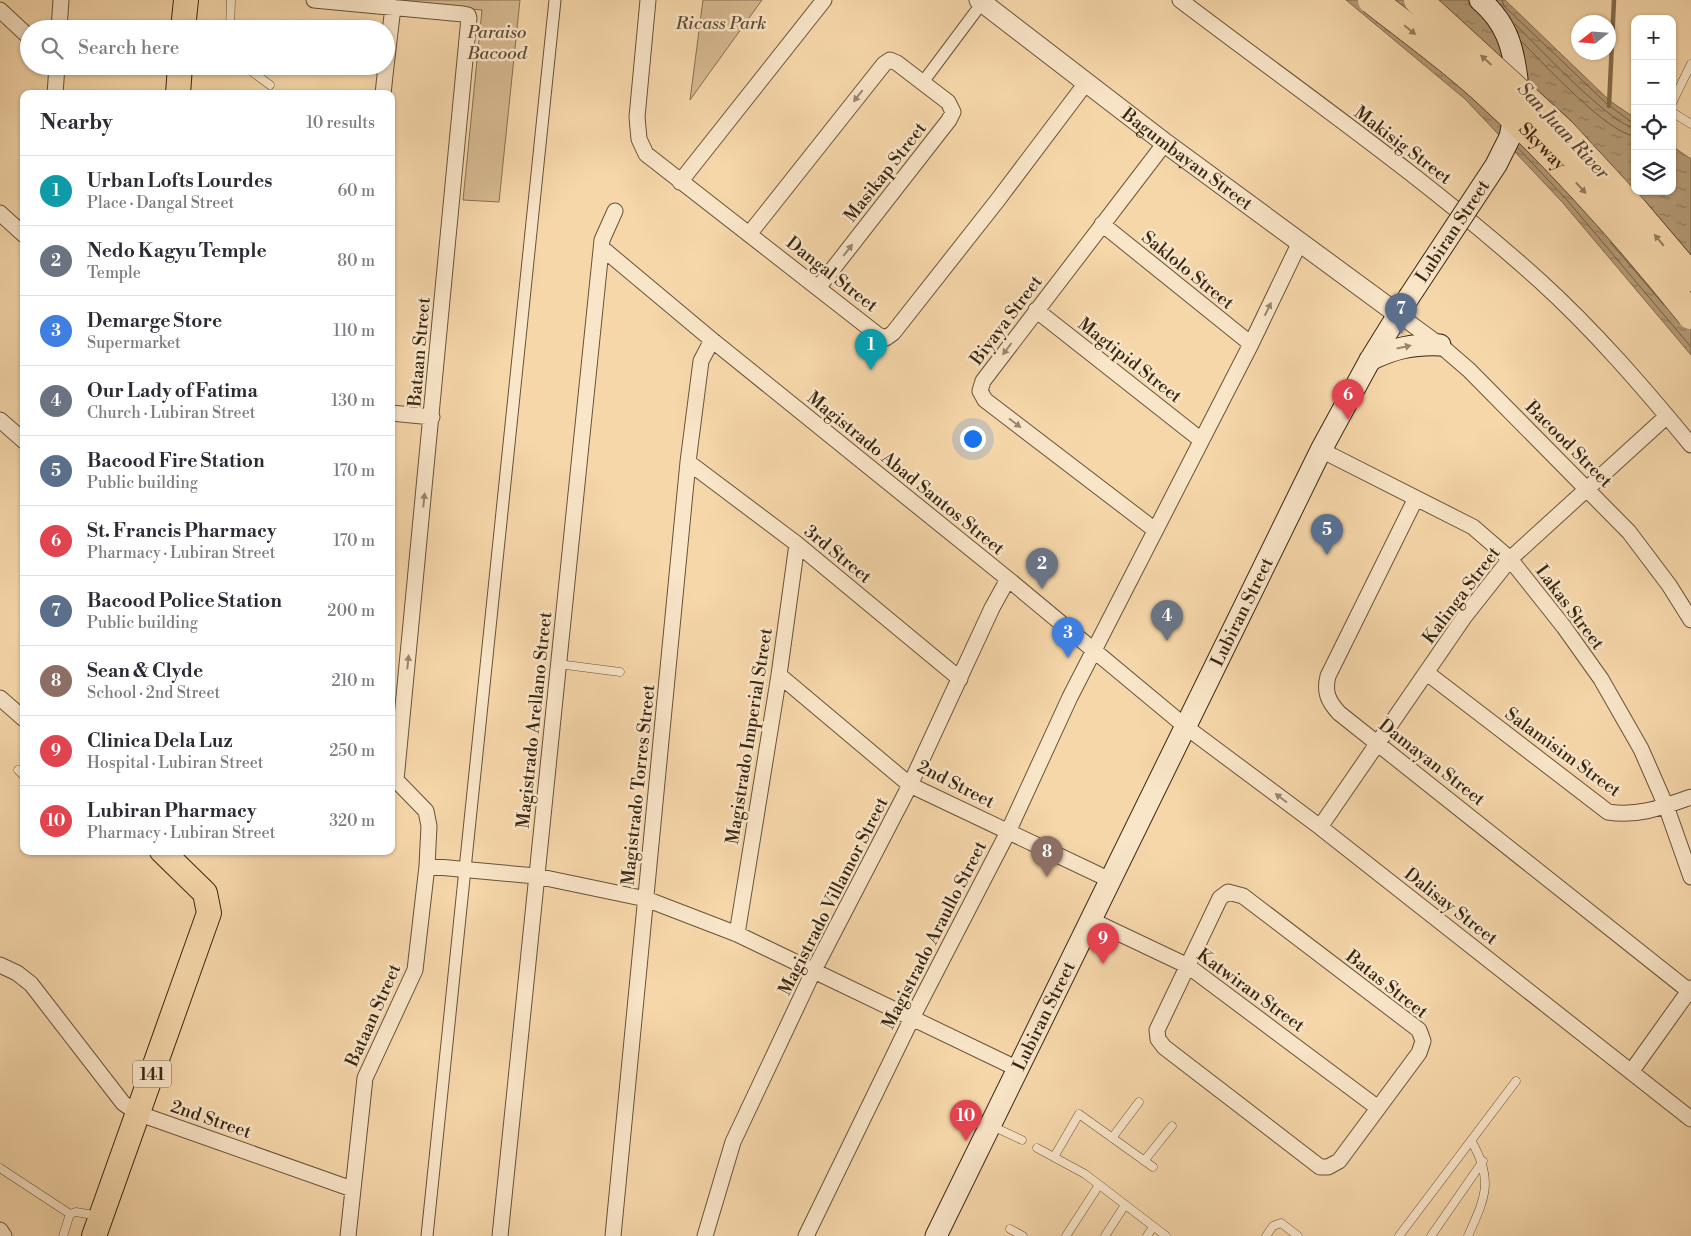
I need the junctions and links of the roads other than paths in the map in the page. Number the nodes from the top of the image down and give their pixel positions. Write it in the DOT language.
graph roads {
  1 [pos="61,0"];
  2 [pos="186,0"];
  3 [pos="231,0"];
  4 [pos="314,0"];
  5 [pos="555,0"];
  6 [pos="648,0"];
  7 [pos="824,0"];
  8 [pos="1180,0"];
  9 [pos="1372,0"];
  10 [pos="1418,0"];
  11 [pos="1480,0"];
  12 [pos="982,1"];
  13 [pos="393,7"];
  14 [pos="0,10"];
  15 [pos="60,20"];
  16 [pos="185,20"];
  17 [pos="230,20"];
  18 [pos="391,20"];
  19 [pos="20,29"];
  20 [pos="1691,64"];
  21 [pos="56,75"];
  22 [pos="179,75"];
  23 [pos="256,75"];
  24 [pos="385,75"];
  25 [pos="1688,79"];
  26 [pos="923,82"];
  27 [pos="1086,83"];
  28 [pos="270,86"];
  29 [pos="55,90"];
  30 [pos="178,90"];
  31 [pos="383,90"];
  32 [pos="1676,97"];
  33 [pos="1676,115"];
  34 [pos="1691,124"];
  35 [pos="1165,143"];
  36 [pos="680,182"];
  37 [pos="615,211"];
  38 [pos="0,213"];
  39 [pos="1102,224"];
  40 [pos="20,231"];
  41 [pos="750,233"];
  42 [pos="1299,244"];
  43 [pos="602,248"];
  44 [pos="1691,277"];
  45 [pos="818,288"];
  46 [pos="1036,310"];
  47 [pos="1399,315"];
  48 [pos="1691,315"];
  49 [pos="712,340"];
  50 [pos="1250,344"];
  51 [pos="1440,345"];
  52 [pos="1370,360"];
  53 [pos="395,413"];
  54 [pos="1667,416"];
  55 [pos="432,417"];
  56 [pos="0,420"];
  57 [pos="20,438"];
  58 [pos="1201,440"];
  59 [pos="1691,445"];
  60 [pos="1321,450"];
  61 [pos="688,462"];
  62 [pos="1586,488"];
  63 [pos="1416,498"];
  64 [pos="1155,530"];
  65 [pos="797,544"];
  66 [pos="1510,560"];
  67 [pos="1008,579"];
  68 [pos="1691,620"];
  69 [pos="1094,651"];
  70 [pos="558,664"];
  71 [pos="620,672"];
  72 [pos="1427,673"];
  73 [pos="779,675"];
  74 [pos="960,679"];
  75 [pos="0,698"];
  76 [pos="20,716"];
  77 [pos="1186,727"];
  78 [pos="1378,744"];
  79 [pos="395,768"];
  80 [pos="395,779"];
  81 [pos="910,784"];
  82 [pos="1691,797"];
  83 [pos="1666,806"];
  84 [pos="1320,827"];
  85 [pos="1008,832"];
  86 [pos="166,855"];
  87 [pos="427,866"];
  88 [pos="466,870"];
  89 [pos="536,876"];
  90 [pos="1691,876"];
  91 [pos="1110,880"];
  92 [pos="646,899"];
  93 [pos="1091,920"];
  94 [pos="737,934"];
  95 [pos="0,965"];
  96 [pos="1188,966"];
  97 [pos="814,970"];
  98 [pos="1690,990"];
  99 [pos="912,1018"];
  100 [pos="1018,1069"];
  101 [pos="1630,1072"];
  102 [pos="1516,1081"];
  103 [pos="1140,1102"];
  104 [pos="1378,1108"];
  105 [pos="137,1114"];
  106 [pos="1691,1119"];
  107 [pos="990,1125"];
  108 [pos="1172,1126"];
  109 [pos="1112,1138"];
  110 [pos="1022,1140"];
  111 [pos="1472,1142"];
  112 [pos="1037,1148"];
  113 [pos="1054,1157"];
  114 [pos="1144,1161"];
  115 [pos="1483,1161"];
  116 [pos="1153,1167"];
  117 [pos="0,1168"];
  118 [pos="1099,1185"];
  119 [pos="352,1189"];
  120 [pos="1125,1205"];
  121 [pos="70,1214"];
  122 [pos="98,1226"];
  123 [pos="1153,1226"];
  124 [pos="1010,1229"];
  125 [pos="0,1230"];
  126 [pos="4,1236"];
  127 [pos="63,1236"];
  128 [pos="348,1236"];
  129 [pos="428,1236"];
  130 [pos="500,1236"];
  131 [pos="613,1236"];
  132 [pos="705,1236"];
  133 [pos="806,1236"];
  134 [pos="936,1236"];
  135 [pos="1023,1236"];
  136 [pos="1066,1236"];
  137 [pos="1105,1236"];
  138 [pos="1147,1236"];
  139 [pos="1166,1236"];
  140 [pos="1266,1236"];
  141 [pos="1298,1236"];
  142 [pos="1399,1236"];
  143 [pos="1431,1236"];
  144 [pos="1468,1236"];
  1 -- 15 [label="street"];
  2 -- 16 [label="main road"];
  3 -- 17 [label="lane"];
  4 -- 13 [label="street"];
  5 -- 88 [label="street"];
  6 -- 36 [label="street, Dangal Street"];
  7 -- 36 [label="street"];
  8 -- 54 [label="street, Makisig Street"];
  9 -- 48 [label="highway, Skyway, one-way, bridge"];
  44 -- 10 [label="highway, Skyway, one-way, bridge"];
  11 -- 47 [label="main road, Lubiran Street, bridge"];
  12 -- 26 [label="street"];
  12 -- 27 [label="street, Bagumbayan Street"];
  13 -- 18 [label="street"];
  13 -- 55 [label="street, Bataan Street"];
  14 -- 19 [label="street"];
  20 -- 25 [label="lane"];
  21 -- 29 [label="street"];
  22 -- 30 [label="main road"];
  23 -- 28 [label="lane"];
  24 -- 31 [label="street"];
  25 -- 32 [label="lane"];
  26 -- 41 [label="street, Masikap Street, one-way"];
  45 -- 26 [label="street, Masikap Street, one-way"];
  27 -- 35 [label="street, Bagumbayan Street"];
  27 -- 45 [label="street, Dangal Street"];
  33 -- 34 [label="lane"];
  35 -- 39 [label="street, Biyaya Street"];
  35 -- 42 [label="street, Bagumbayan Street"];
  36 -- 41 [label="street, Dangal Street"];
  37 -- 43 [label="street, Magistrado Arellano Street"];
  38 -- 40 [label="street"];
  39 -- 46 [label="street, Biyaya Street"];
  39 -- 50 [label="street, Saklolo Street"];
  41 -- 45 [label="street, Dangal Street"];
  42 -- 47 [label="street, Bagumbayan Street"];
  50 -- 42 [label="street, one-way"];
  43 -- 49 [label="street, Magistrado Abad Santos Street"];
  43 -- 70 [label="street, Magistrado Arellano Street"];
  46 -- 58 [label="street, Magtipid Street"];
  46 -- 64 [label="street, Biyaya Street, one-way"];
  47 -- 51 [label="street, Bacood Street"];
  47 -- 52 [label="main road, Lubiran Street"];
  49 -- 61 [label="street, Magistrado Torres Street"];
  49 -- 67 [label="street, Magistrado Abad Santos Street"];
  50 -- 58 [label="street"];
  52 -- 51 [label="main road, one-way"];
  51 -- 62 [label="street, Bacood Street"];
  52 -- 60 [label="main road, Lubiran Street"];
  53 -- 55 [label="street"];
  54 -- 59 [label="street, Makisig Street"];
  54 -- 62 [label="street, Kalinga Street"];
  79 -- 55 [label="street, Bataan Street, one-way"];
  56 -- 57 [label="street"];
  58 -- 64 [label="street"];
  60 -- 63 [label="street, Lakas Street"];
  60 -- 77 [label="main road, Lubiran Street"];
  61 -- 65 [label="street, 3rd Street"];
  61 -- 92 [label="street, Magistrado Torres Street"];
  62 -- 66 [label="street, Kalinga Street"];
  62 -- 68 [label="street, Bacood Street"];
  63 -- 66 [label="street, Lakas Street"];
  63 -- 78 [label="street, Damayan Street"];
  64 -- 69 [label="street"];
  65 -- 73 [label="street, Magistrado Imperial Street"];
  65 -- 74 [label="street, 3rd Street"];
  66 -- 72 [label="street, Kalinga Street"];
  66 -- 83 [label="street, Lakas Street"];
  67 -- 69 [label="street, Magistrado Abad Santos Street"];
  67 -- 74 [label="street, Magistrado Villamor Street"];
  69 -- 77 [label="street, Magistrado Abad Santos Street"];
  69 -- 85 [label="street, Magistrado Araullo Street"];
  70 -- 71 [label="lane"];
  70 -- 89 [label="street, Magistrado Arellano Street"];
  72 -- 78 [label="street, Kalinga Street"];
  72 -- 83 [label="street, Salamisim Street"];
  73 -- 81 [label="street, 2nd Street"];
  73 -- 94 [label="street, Magistrado Imperial Street"];
  74 -- 81 [label="street, Magistrado Villamor Street"];
  75 -- 76 [label="street"];
  84 -- 77 [label="street, Dalisay Street, one-way"];
  77 -- 91 [label="main road, Lubiran Street"];
  78 -- 84 [label="street, Kalinga Street"];
  78 -- 98 [label="street, Damayan Street"];
  80 -- 87 [label="street, Bataan Street"];
  81 -- 85 [label="street, 2nd Street"];
  81 -- 97 [label="street, Magistrado Villamor Street"];
  82 -- 83 [label="street, Salamisim Street"];
  83 -- 90 [label="street, Lakas Street"];
  84 -- 101 [label="street, Dalisay Street"];
  85 -- 91 [label="street, 2nd Street"];
  85 -- 99 [label="street, Magistrado Araullo Street"];
  86 -- 105 [label="main road, 141"];
  87 -- 88 [label="street"];
  87 -- 119 [label="street, Bataan Street"];
  88 -- 89 [label="street"];
  88 -- 129 [label="street"];
  89 -- 92 [label="street"];
  89 -- 130 [label="street, Magistrado Arellano Street"];
  91 -- 93 [label="main road, Lubiran Street"];
  92 -- 94 [label="street"];
  92 -- 131 [label="street, Magistrado Torres Street"];
  93 -- 96 [label="street, Katwiran Street"];
  93 -- 100 [label="main road, Lubiran Street"];
  94 -- 97 [label="street"];
  95 -- 105 [label="street, 2nd Street"];
  96 -- 104 [label="street, Katwiran Street"];
  96 -- 104 [label="street, Batas Street"];
  96 -- 104 [label="street, Batas Street"];
  97 -- 99 [label="street"];
  97 -- 132 [label="street, Magistrado Villamor Street"];
  98 -- 101 [label="street"];
  99 -- 100 [label="street"];
  99 -- 133 [label="street, Magistrado Araullo Street"];
  100 -- 107 [label="main road, Lubiran Street"];
  101 -- 106 [label="street, Dalisay Street"];
  102 -- 111 [label="lane"];
  103 -- 109 [label="lane"];
  105 -- 119 [label="street, 2nd Street"];
  105 -- 122 [label="main road, 141"];
  107 -- 110 [label="lane"];
  107 -- 134 [label="main road, Lubiran Street"];
  108 -- 114 [label="lane"];
  109 -- 113 [label="lane"];
  109 -- 114 [label="lane"];
  111 -- 115 [label="lane"];
  111 -- 142 [label="lane"];
  112 -- 113 [label="lane"];
  113 -- 118 [label="lane"];
  114 -- 116 [label="lane"];
  115 -- 143 [label="lane"];
  115 -- 144 [label="lane"];
  117 -- 121 [label="lane"];
  118 -- 120 [label="lane"];
  118 -- 136 [label="lane"];
  119 -- 128 [label="street, Bataan Street"];
  120 -- 123 [label="lane"];
  120 -- 137 [label="lane"];
  121 -- 122 [label="lane"];
  121 -- 127 [label="lane"];
  123 -- 138 [label="lane"];
  123 -- 139 [label="lane"];
  124 -- 135 [label="lane"];
  125 -- 126 [label="street"];
  140 -- 141 [label="lane"];
}
